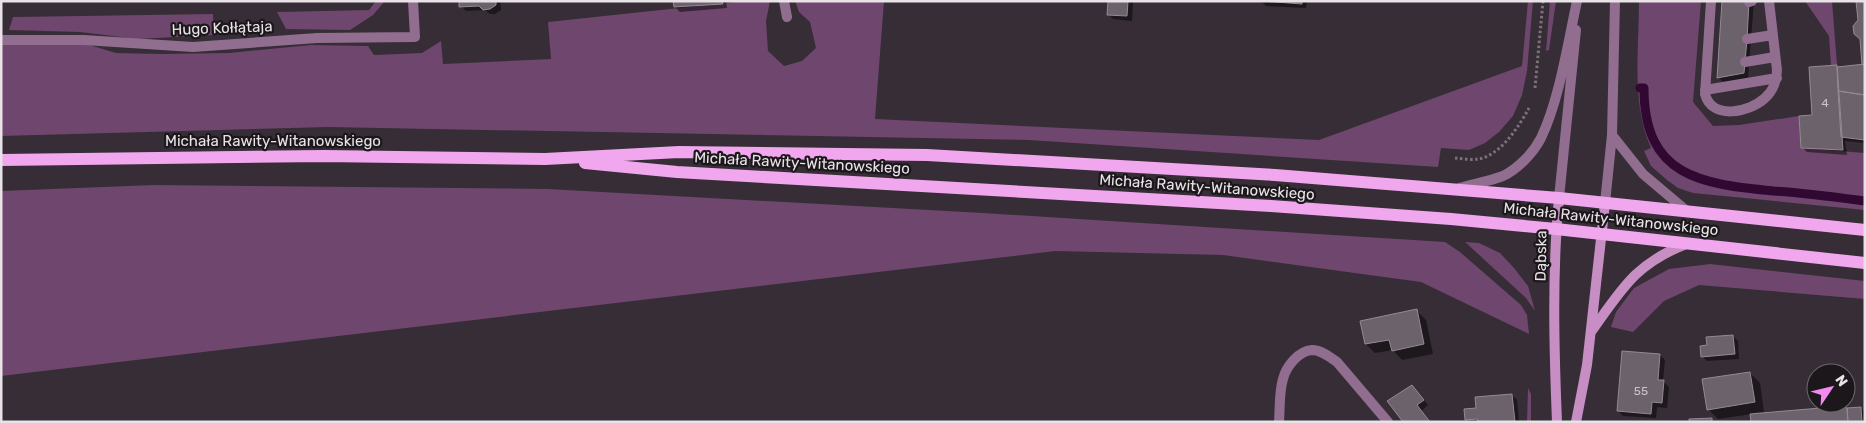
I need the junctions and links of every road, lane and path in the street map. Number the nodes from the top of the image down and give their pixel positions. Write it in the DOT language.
graph roads {
  1 [pos="412,1"];
  2 [pos="784,1"];
  3 [pos="1543,1"];
  4 [pos="1578,1"];
  5 [pos="1615,1"];
  6 [pos="1769,1"];
  7 [pos="1711,5"];
  8 [pos="1722,6"];
  9 [pos="787,16"];
  10 [pos="1773,35"];
  11 [pos="1747,39"];
  12 [pos="1,40"];
  13 [pos="1719,43"];
  14 [pos="1708,45"];
  15 [pos="1775,57"];
  16 [pos="1745,62"];
  17 [pos="1717,66"];
  18 [pos="1706,68"];
  19 [pos="1777,78"];
  20 [pos="1705,90"];
  21 [pos="1534,94"];
  22 [pos="1532,101"];
  23 [pos="1612,135"];
  24 [pos="1455,158"];
  25 [pos="545,159"];
  26 [pos="1,160"];
  27 [pos="1453,190"];
  28 [pos="1559,198"];
  29 [pos="1605,203"];
  30 [pos="1688,212"];
  31 [pos="1556,229"];
  32 [pos="1865,230"];
  33 [pos="1601,234"];
  34 [pos="1687,244"];
  35 [pos="1865,263"];
  36 [pos="1591,333"];
  37 [pos="1279,422"];
  38 [pos="1388,422"];
  39 [pos="1557,422"];
  40 [pos="1576,422"];
  1 -- 12 [label="street, Hugo Kołłątaja"];
  2 -- 9 [label="street"];
  3 -- 21 [label="path"];
  4 -- 27 [label="street, Dąbska"];
  4 -- 28 [label="street, Dąbska"];
  5 -- 23 [label="street"];
  6 -- 10 [label="street"];
  7 -- 8 [label="street"];
  7 -- 14 [label="street"];
  10 -- 11 [label="street"];
  10 -- 15 [label="street"];
  13 -- 14 [label="street"];
  14 -- 18 [label="street"];
  15 -- 16 [label="street"];
  15 -- 19 [label="street"];
  17 -- 18 [label="street"];
  18 -- 20 [label="street"];
  19 -- 20 [label="street"];
  19 -- 20 [label="street"];
  22 -- 24 [label="path"];
  23 -- 29 [label="street"];
  23 -- 30 [label="street"];
  25 -- 26 [label="main road, Michała Rawity-Witanowskiego"];
  25 -- 27 [label="main road, Michała Rawity-Witanowskiego"];
  25 -- 31 [label="main road, Michała Rawity-Witanowskiego"];
  27 -- 28 [label="main road, Michała Rawity-Witanowskiego"];
  28 -- 29 [label="main road, Michała Rawity-Witanowskiego"];
  28 -- 31 [label="main road, Dąbska"];
  29 -- 30 [label="main road, Michała Rawity-Witanowskiego"];
  29 -- 33 [label="main road"];
  30 -- 32 [label="main road, Michała Rawity-Witanowskiego"];
  31 -- 33 [label="main road, Michała Rawity-Witanowskiego"];
  31 -- 39 [label="main road, Dąbska"];
  33 -- 34 [label="main road, Michała Rawity-Witanowskiego"];
  33 -- 36 [label="main road"];
  34 -- 35 [label="main road, Michała Rawity-Witanowskiego"];
  34 -- 36 [label="main road"];
  36 -- 40 [label="main road"];
  37 -- 38 [label="street"];
}
